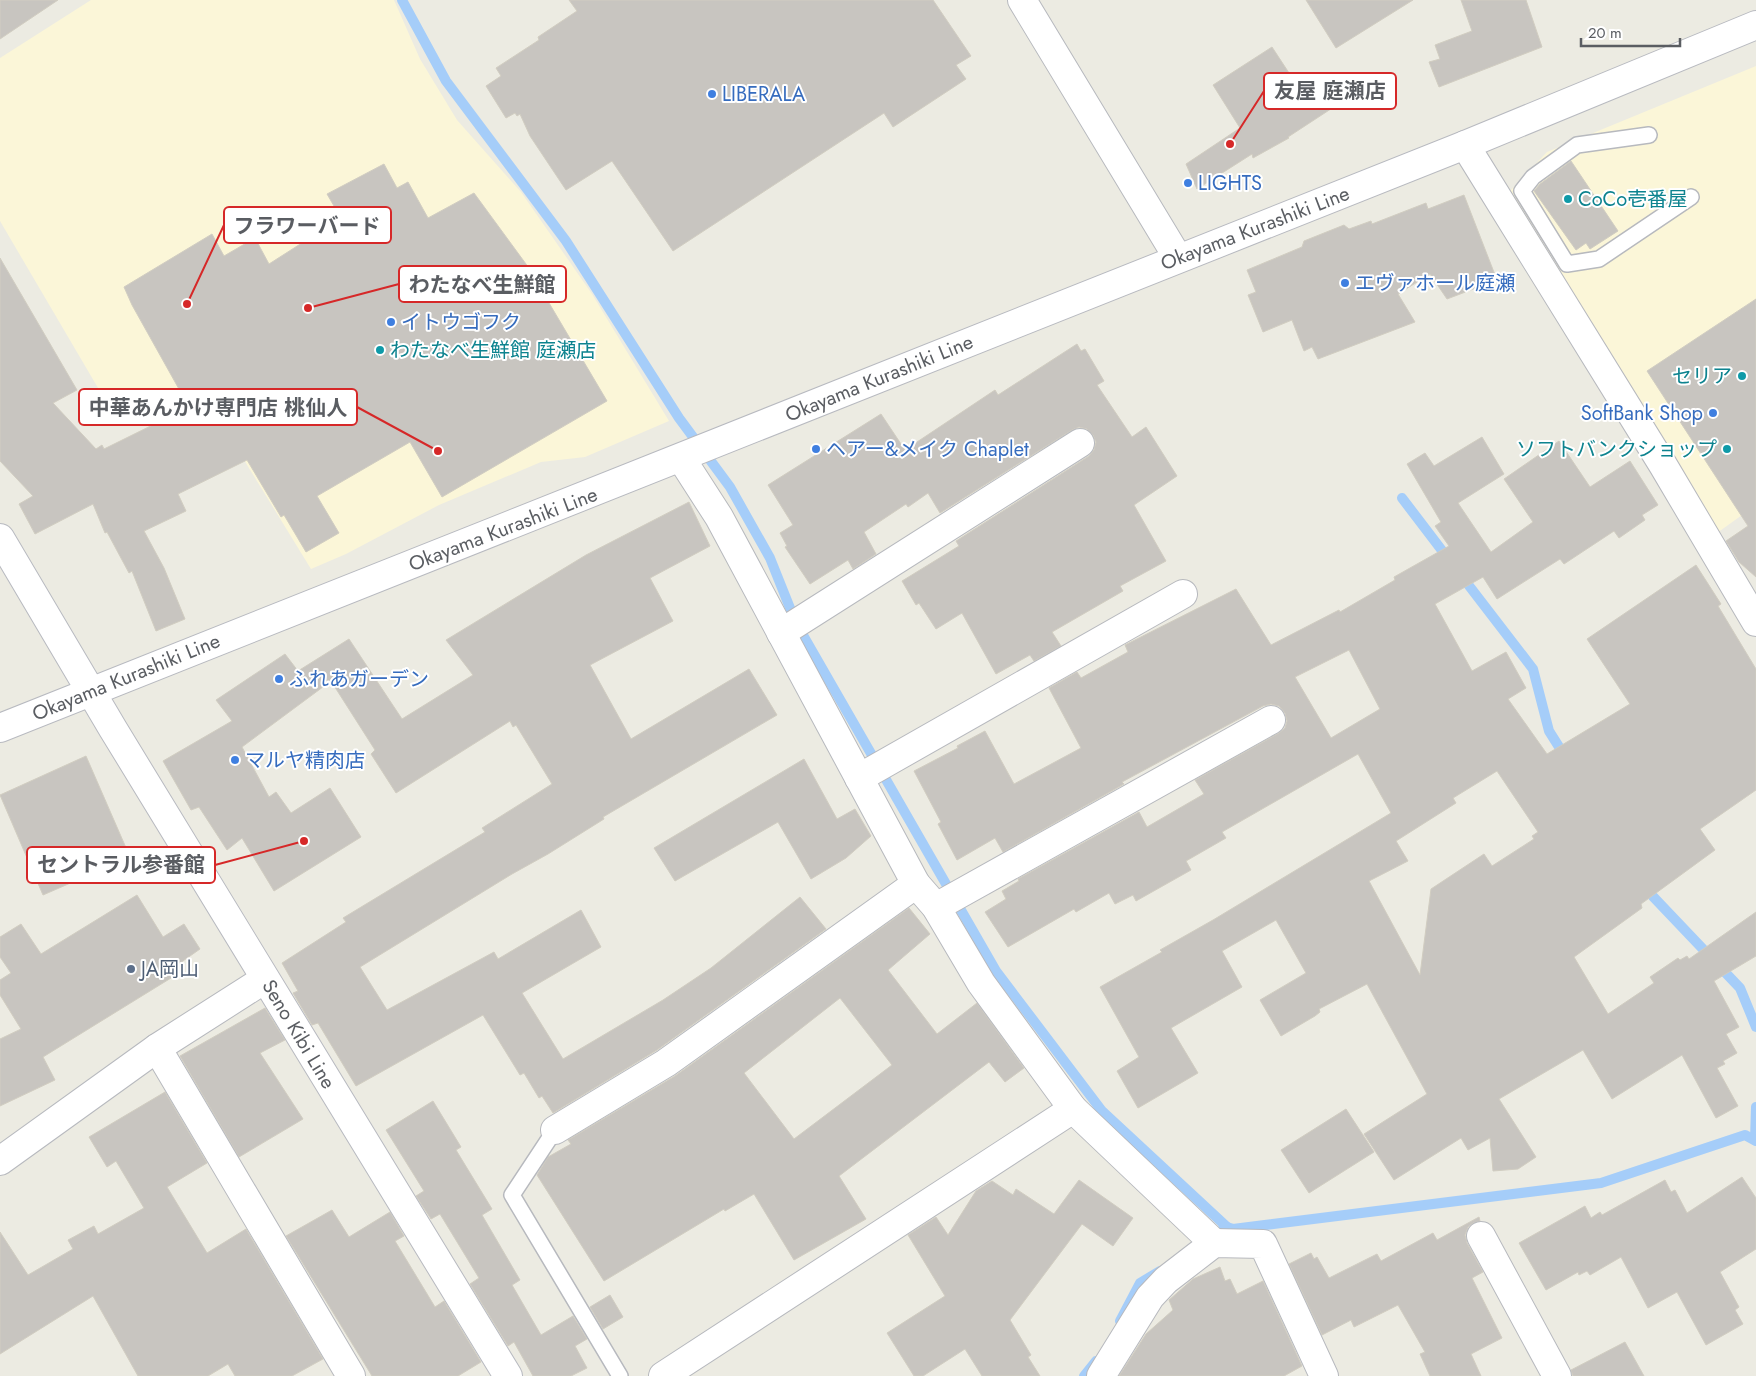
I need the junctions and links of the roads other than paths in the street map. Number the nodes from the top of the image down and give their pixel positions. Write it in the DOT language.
graph roads {
  1 [pos="1022,0"];
  2 [pos="1756,25"];
  3 [pos="1649,135"];
  4 [pos="1465,145"];
  5 [pos="1691,197"];
  6 [pos="1178,258"];
  7 [pos="1080,443"];
  8 [pos="685,456"];
  9 [pos="0,538"];
  10 [pos="1183,594"];
  11 [pos="1756,622"];
  12 [pos="781,633"];
  13 [pos="92,691"];
  14 [pos="1271,720"];
  15 [pos="0,728"];
  16 [pos="859,778"];
  17 [pos="916,884"];
  18 [pos="936,907"];
  19 [pos="265,979"];
  20 [pos="157,1048"];
  21 [pos="1074,1109"];
  22 [pos="555,1130"];
  23 [pos="0,1161"];
  24 [pos="1205,1234"];
  25 [pos="1481,1236"];
  26 [pos="351,1376"];
  27 [pos="508,1376"];
  28 [pos="620,1376"];
  29 [pos="663,1376"];
  30 [pos="1101,1376"];
  31 [pos="1324,1376"];
  32 [pos="1557,1376"];
  1 -- 6 [label="street"];
  2 -- 4 [label="street, Okayama Kurashiki Line"];
  3 -- 5 [label="lane"];
  4 -- 6 [label="street, Okayama Kurashiki Line"];
  4 -- 11 [label="street"];
  6 -- 8 [label="street, Okayama Kurashiki Line"];
  7 -- 12 [label="street"];
  8 -- 12 [label="street"];
  8 -- 13 [label="street, Okayama Kurashiki Line"];
  9 -- 13 [label="street, Seno Kibi Line"];
  10 -- 16 [label="street"];
  12 -- 16 [label="street"];
  13 -- 15 [label="street, Okayama Kurashiki Line"];
  13 -- 19 [label="street, Seno Kibi Line"];
  14 -- 18 [label="street"];
  16 -- 17 [label="street"];
  17 -- 18 [label="street"];
  17 -- 22 [label="street"];
  18 -- 21 [label="street"];
  19 -- 20 [label="street"];
  19 -- 27 [label="street, Seno Kibi Line"];
  20 -- 23 [label="street"];
  20 -- 26 [label="street"];
  21 -- 24 [label="street"];
  21 -- 29 [label="street"];
  22 -- 28 [label="lane"];
  24 -- 30 [label="street"];
  24 -- 31 [label="street"];
  25 -- 32 [label="street"];
}
